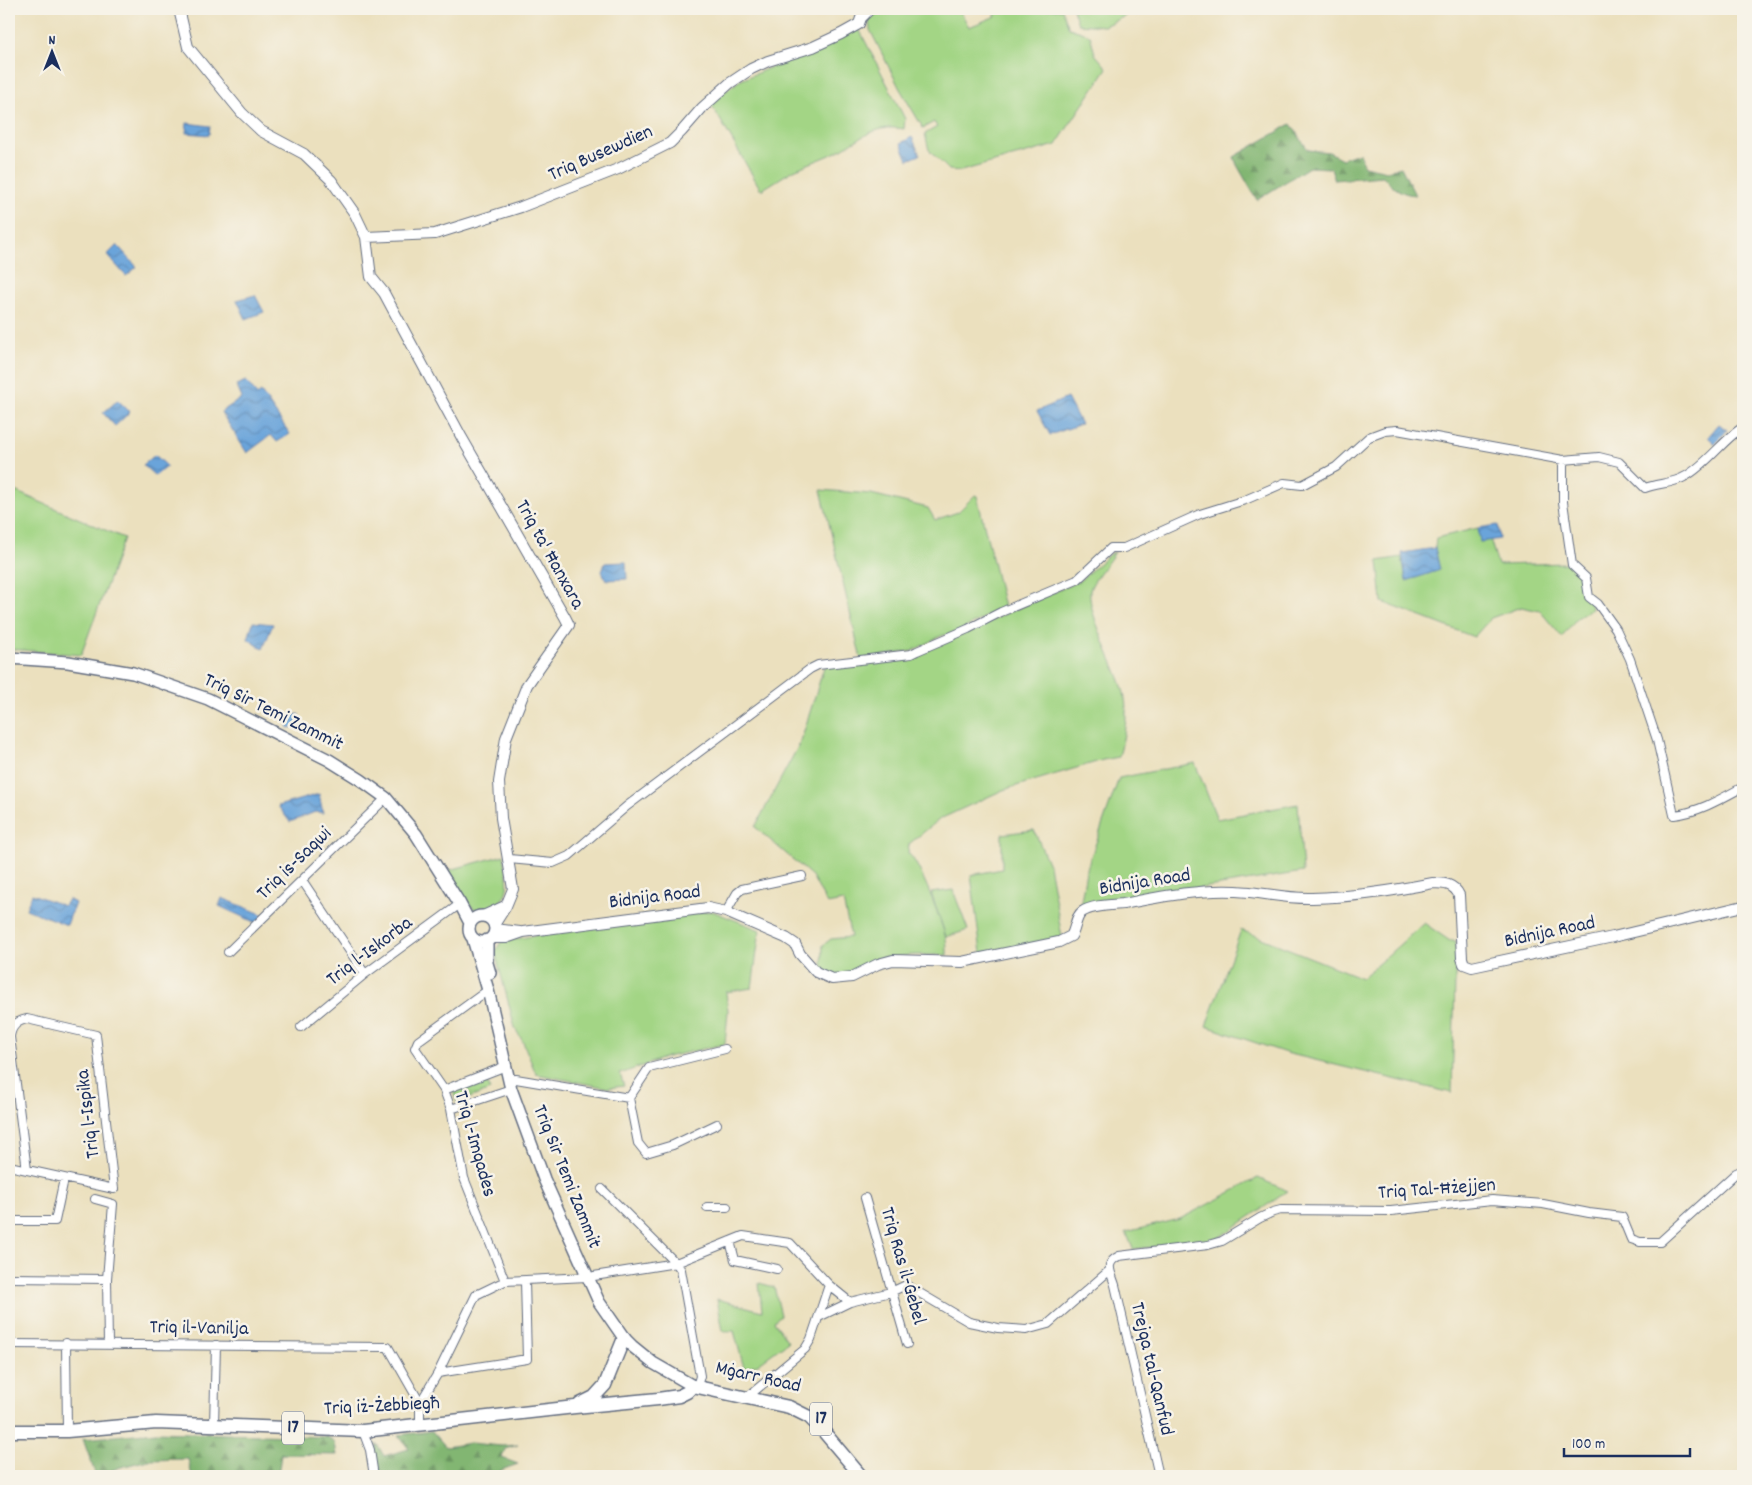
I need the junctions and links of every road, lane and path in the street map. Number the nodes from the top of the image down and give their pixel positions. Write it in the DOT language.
graph roads {
  1 [pos="179,9"];
  2 [pos="870,9"];
  3 [pos="366,237"];
  4 [pos="1743,427"];
  5 [pos="1563,460"];
  6 [pos="9,658"];
  7 [pos="1743,787"];
  8 [pos="386,798"];
  9 [pos="509,858"];
  10 [pos="802,876"];
  11 [pos="302,880"];
  12 [pos="460,904"];
  13 [pos="506,906"];
  14 [pos="1743,906"];
  15 [pos="726,912"];
  16 [pos="477,919"];
  17 [pos="492,933"];
  18 [pos="473,939"];
  19 [pos="228,952"];
  20 [pos="365,974"];
  21 [pos="488,990"];
  22 [pos="301,1027"];
  23 [pos="725,1049"];
  24 [pos="506,1066"];
  25 [pos="512,1083"];
  26 [pos="444,1090"];
  27 [pos="629,1098"];
  28 [pos="451,1109"];
  29 [pos="717,1124"];
  30 [pos="9,1166"];
  31 [pos="27,1170"];
  32 [pos="1743,1170"];
  33 [pos="64,1179"];
  34 [pos="602,1189"];
  35 [pos="865,1198"];
  36 [pos="95,1199"];
  37 [pos="707,1207"];
  38 [pos="727,1207"];
  39 [pos="9,1220"];
  40 [pos="730,1241"];
  41 [pos="676,1263"];
  42 [pos="777,1269"];
  43 [pos="1110,1270"];
  44 [pos="590,1277"];
  45 [pos="9,1278"];
  46 [pos="107,1279"];
  47 [pos="505,1281"];
  48 [pos="525,1281"];
  49 [pos="829,1285"];
  50 [pos="891,1292"];
  51 [pos="850,1302"];
  52 [pos="819,1317"];
  53 [pos="624,1338"];
  54 [pos="9,1344"];
  55 [pos="66,1344"];
  56 [pos="108,1344"];
  57 [pos="907,1344"];
  58 [pos="216,1345"];
  59 [pos="438,1373"];
  60 [pos="605,1384"];
  61 [pos="695,1385"];
  62 [pos="751,1394"];
  63 [pos="420,1402"];
  64 [pos="616,1403"];
  65 [pos="575,1407"];
  66 [pos="214,1425"];
  67 [pos="420,1425"];
  68 [pos="9,1431"];
  69 [pos="67,1431"];
  70 [pos="363,1431"];
  71 [pos="374,1476"];
  72 [pos="861,1476"];
  73 [pos="870,1476"];
  74 [pos="1159,1476"];
  1 -- 3 [label="street"];
  2 -- 3 [label="street, Triq Busewdien"];
  3 -- 9 [label="street, Triq ta' Ħanxara"];
  4 -- 5 [label="street"];
  5 -- 7 [label="street"];
  5 -- 9 [label="street"];
  6 -- 8 [label="main road, Triq Sir Temi Zammit"];
  8 -- 11 [label="street, Triq is-Saqwi"];
  8 -- 12 [label="main road, Triq Sir Temi Zammit"];
  9 -- 13 [label="street, Triq ta' Ħanxara"];
  10 -- 15 [label="street"];
  11 -- 19 [label="street, Triq is-Saqwi"];
  11 -- 20 [label="street"];
  12 -- 16 [label="main road, Triq Sir Temi Zammit"];
  12 -- 20 [label="street, Triq l-Iskorba"];
  13 -- 16 [label="street"];
  13 -- 17 [label="street, Triq ta' Ħanxara"];
  14 -- 15 [label="street, Bidnija Road"];
  15 -- 17 [label="street, Bidnija Road"];
  16 -- 17 [label="main road"];
  16 -- 18 [label="main road"];
  17 -- 18 [label="main road"];
  17 -- 25 [label="main road, Triq Sir Temi Zammit"];
  18 -- 21 [label="main road, Triq Sir Temi Zammit"];
  20 -- 22 [label="street, Triq l-Iskorba"];
  21 -- 24 [label="main road, Triq Sir Temi Zammit"];
  21 -- 26 [label="street, Triq l-Imqades"];
  23 -- 27 [label="street"];
  24 -- 25 [label="main road, Triq Sir Temi Zammit"];
  24 -- 26 [label="street"];
  25 -- 27 [label="street"];
  25 -- 28 [label="street"];
  25 -- 44 [label="main road, Triq Sir Temi Zammit"];
  26 -- 28 [label="street, Triq l-Imqades"];
  27 -- 29 [label="street"];
  28 -- 47 [label="street, Triq l-Imqades"];
  30 -- 31 [label="street"];
  31 -- 33 [label="street"];
  31 -- 33 [label="street, Triq l-Ispika"];
  32 -- 43 [label="street, Triq Tal-Ħżejjen"];
  33 -- 39 [label="street"];
  34 -- 41 [label="street"];
  35 -- 50 [label="street, Triq Ras il-Ġebel"];
  36 -- 46 [label="street"];
  37 -- 38 [label="street"];
  40 -- 41 [label="street"];
  40 -- 42 [label="street"];
  40 -- 49 [label="street"];
  41 -- 44 [label="street"];
  41 -- 61 [label="street"];
  43 -- 50 [label="street"];
  43 -- 74 [label="street, Trejqa tal-Qanfud"];
  44 -- 48 [label="street"];
  44 -- 53 [label="main road, Triq Sir Temi Zammit"];
  44 -- 61 [label="main road, Triq Sir Temi Zammit"];
  45 -- 46 [label="street"];
  46 -- 56 [label="street"];
  47 -- 48 [label="street"];
  47 -- 59 [label="street"];
  48 -- 59 [label="street"];
  49 -- 51 [label="street"];
  49 -- 52 [label="street"];
  50 -- 51 [label="street"];
  50 -- 57 [label="street, Triq Ras il-Ġebel"];
  51 -- 52 [label="street"];
  52 -- 62 [label="street"];
  53 -- 60 [label="main road, 17"];
  53 -- 61 [label="main road, Triq Sir Temi Zammit"];
  54 -- 55 [label="street, Triq il-Vanilja"];
  55 -- 56 [label="street, Triq il-Vanilja"];
  55 -- 69 [label="street"];
  56 -- 58 [label="street, Triq il-Vanilja"];
  58 -- 63 [label="street, Triq il-Vanilja"];
  58 -- 66 [label="street"];
  59 -- 63 [label="street"];
  60 -- 64 [label="main road"];
  60 -- 65 [label="main road, 17"];
  61 -- 62 [label="main road, Mġarr Road / 17"];
  61 -- 64 [label="main road, Triq iż-Żebbiegħ / 17"];
  61 -- 72 [label="main road, Mġarr Road / 17"];
  62 -- 73 [label="main road, Mġarr Road / 17"];
  63 -- 67 [label="street"];
  64 -- 65 [label="main road, Triq iż-Żebbiegħ / 17"];
  65 -- 67 [label="main road, Triq iż-Żebbiegħ / 17"];
  66 -- 69 [label="main road, Triq iż-Żebbiegħ / 17"];
  66 -- 70 [label="main road, Triq iż-Żebbiegħ / 17"];
  67 -- 70 [label="main road, Triq iż-Żebbiegħ / 17"];
  68 -- 69 [label="main road, Triq iż-Żebbiegħ / 17"];
  70 -- 71 [label="street"];
}
